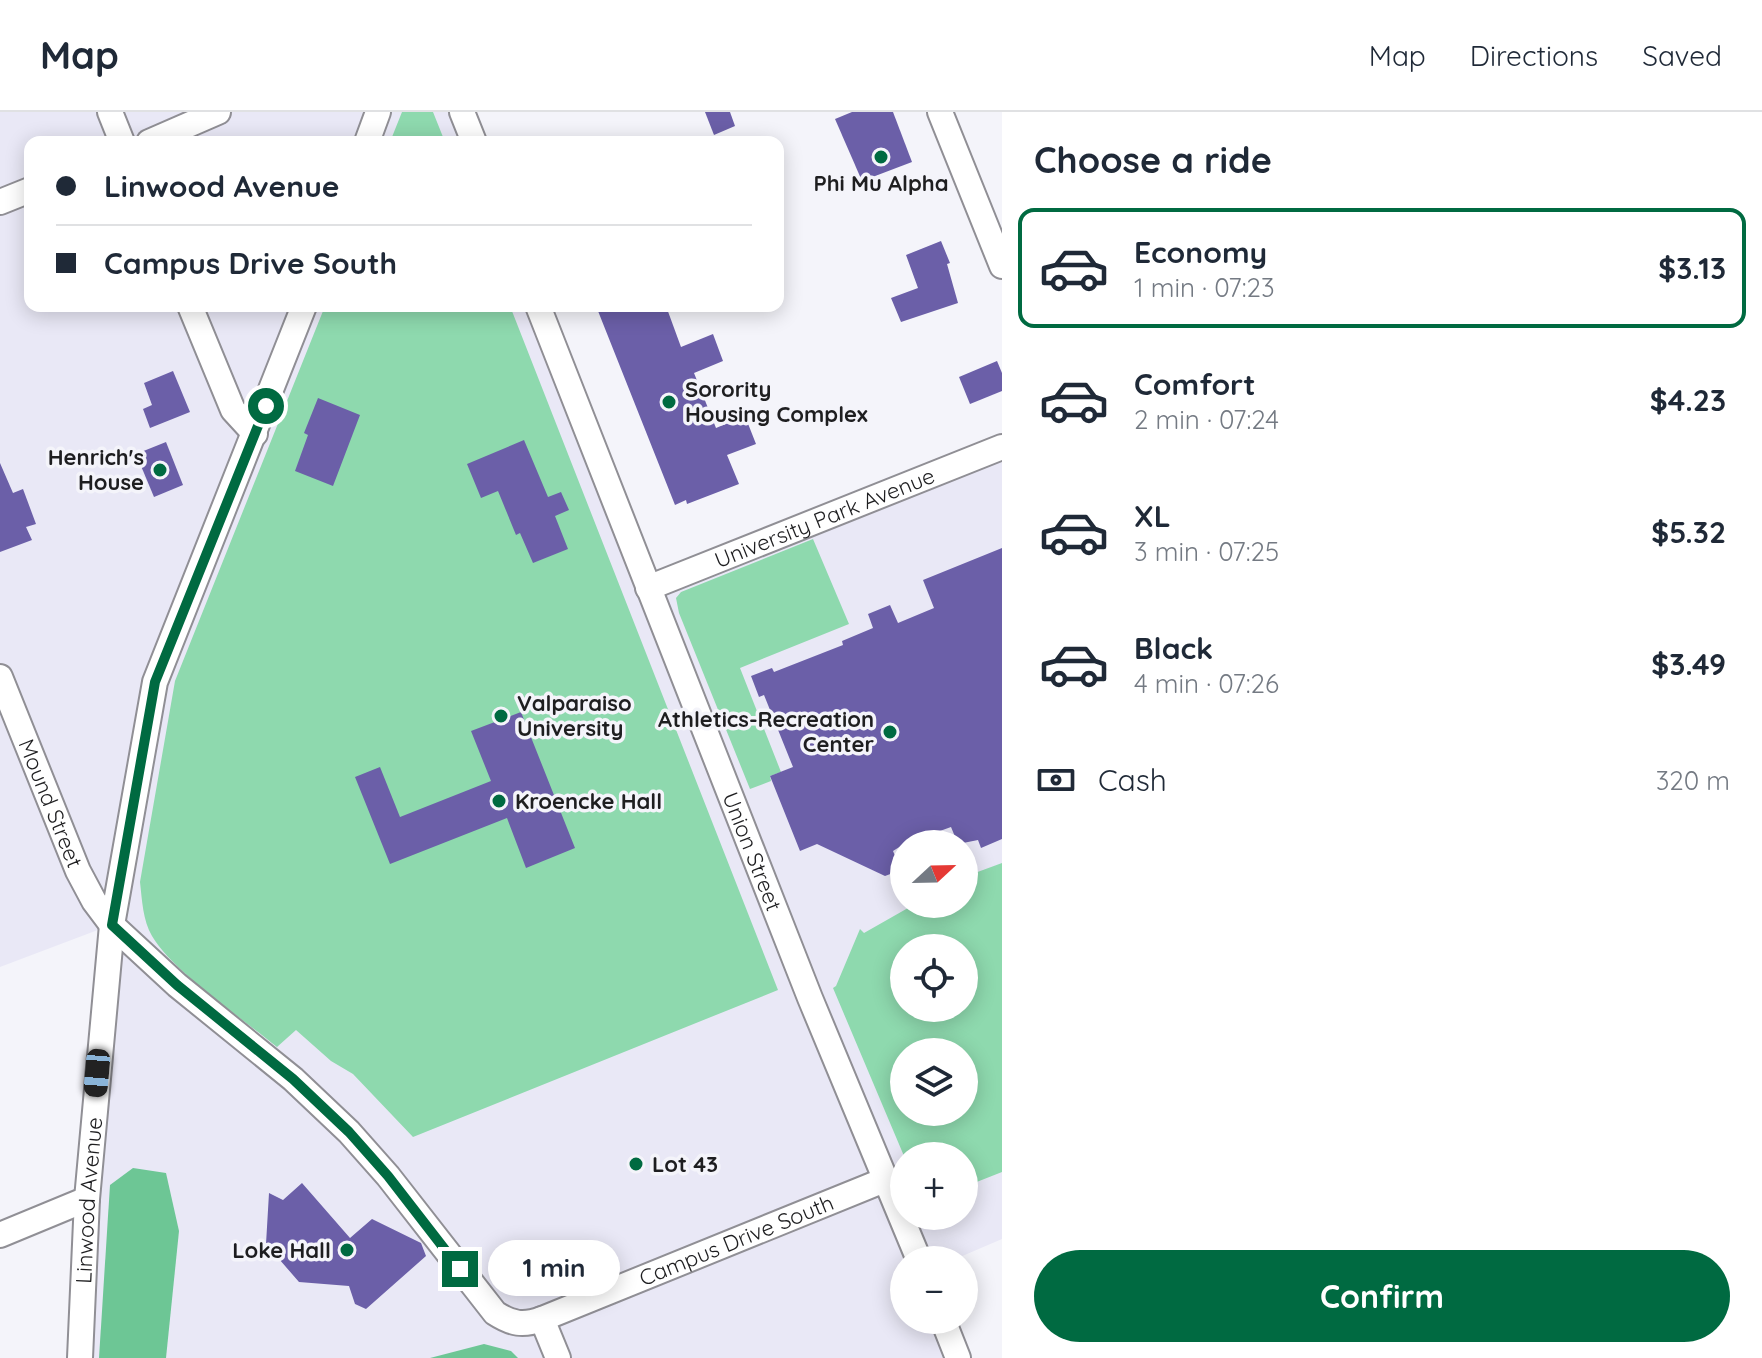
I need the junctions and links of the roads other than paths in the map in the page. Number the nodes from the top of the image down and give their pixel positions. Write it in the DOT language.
graph roads {
  1 [pos="110,112"];
  2 [pos="218,112"];
  3 [pos="378,112"];
  4 [pos="462,112"];
  5 [pos="940,112"];
  6 [pos="120,136"];
  7 [pos="163,136"];
  8 [pos="369,136"];
  9 [pos="472,136"];
  10 [pos="24,192"];
  11 [pos="0,202"];
  12 [pos="1002,266"];
  13 [pos="192,312"];
  14 [pos="302,312"];
  15 [pos="540,312"];
  16 [pos="255,434"];
  17 [pos="1002,447"];
  18 [pos="648,588"];
  19 [pos="0,677"];
  20 [pos="112,925"];
  21 [pos="887,1179"];
  22 [pos="87,1199"];
  23 [pos="0,1235"];
  24 [pos="913,1246"];
  25 [pos="542,1319"];
  26 [pos="949,1334"];
  27 [pos="80,1358"];
  28 [pos="558,1358"];
  29 [pos="958,1358"];
  1 -- 6 [label="street"];
  2 -- 7 [label="street"];
  3 -- 8 [label="street"];
  4 -- 9 [label="street"];
  5 -- 12 [label="street"];
  10 -- 11 [label="street"];
  13 -- 16 [label="street"];
  14 -- 16 [label="street, Linwood Avenue"];
  15 -- 18 [label="street, Union Street"];
  16 -- 20 [label="street, Linwood Avenue"];
  17 -- 18 [label="street, University Park Avenue"];
  18 -- 21 [label="street, Union Street"];
  19 -- 20 [label="street, Mound Street"];
  20 -- 22 [label="street, Linwood Avenue"];
  20 -- 25 [label="street, Campus Drive South"];
  21 -- 24 [label="street, Union Street"];
  21 -- 25 [label="street, Campus Drive South"];
  22 -- 23 [label="street"];
  22 -- 27 [label="street, Linwood Avenue"];
  25 -- 28 [label="street"];
  26 -- 29 [label="street"];
}
